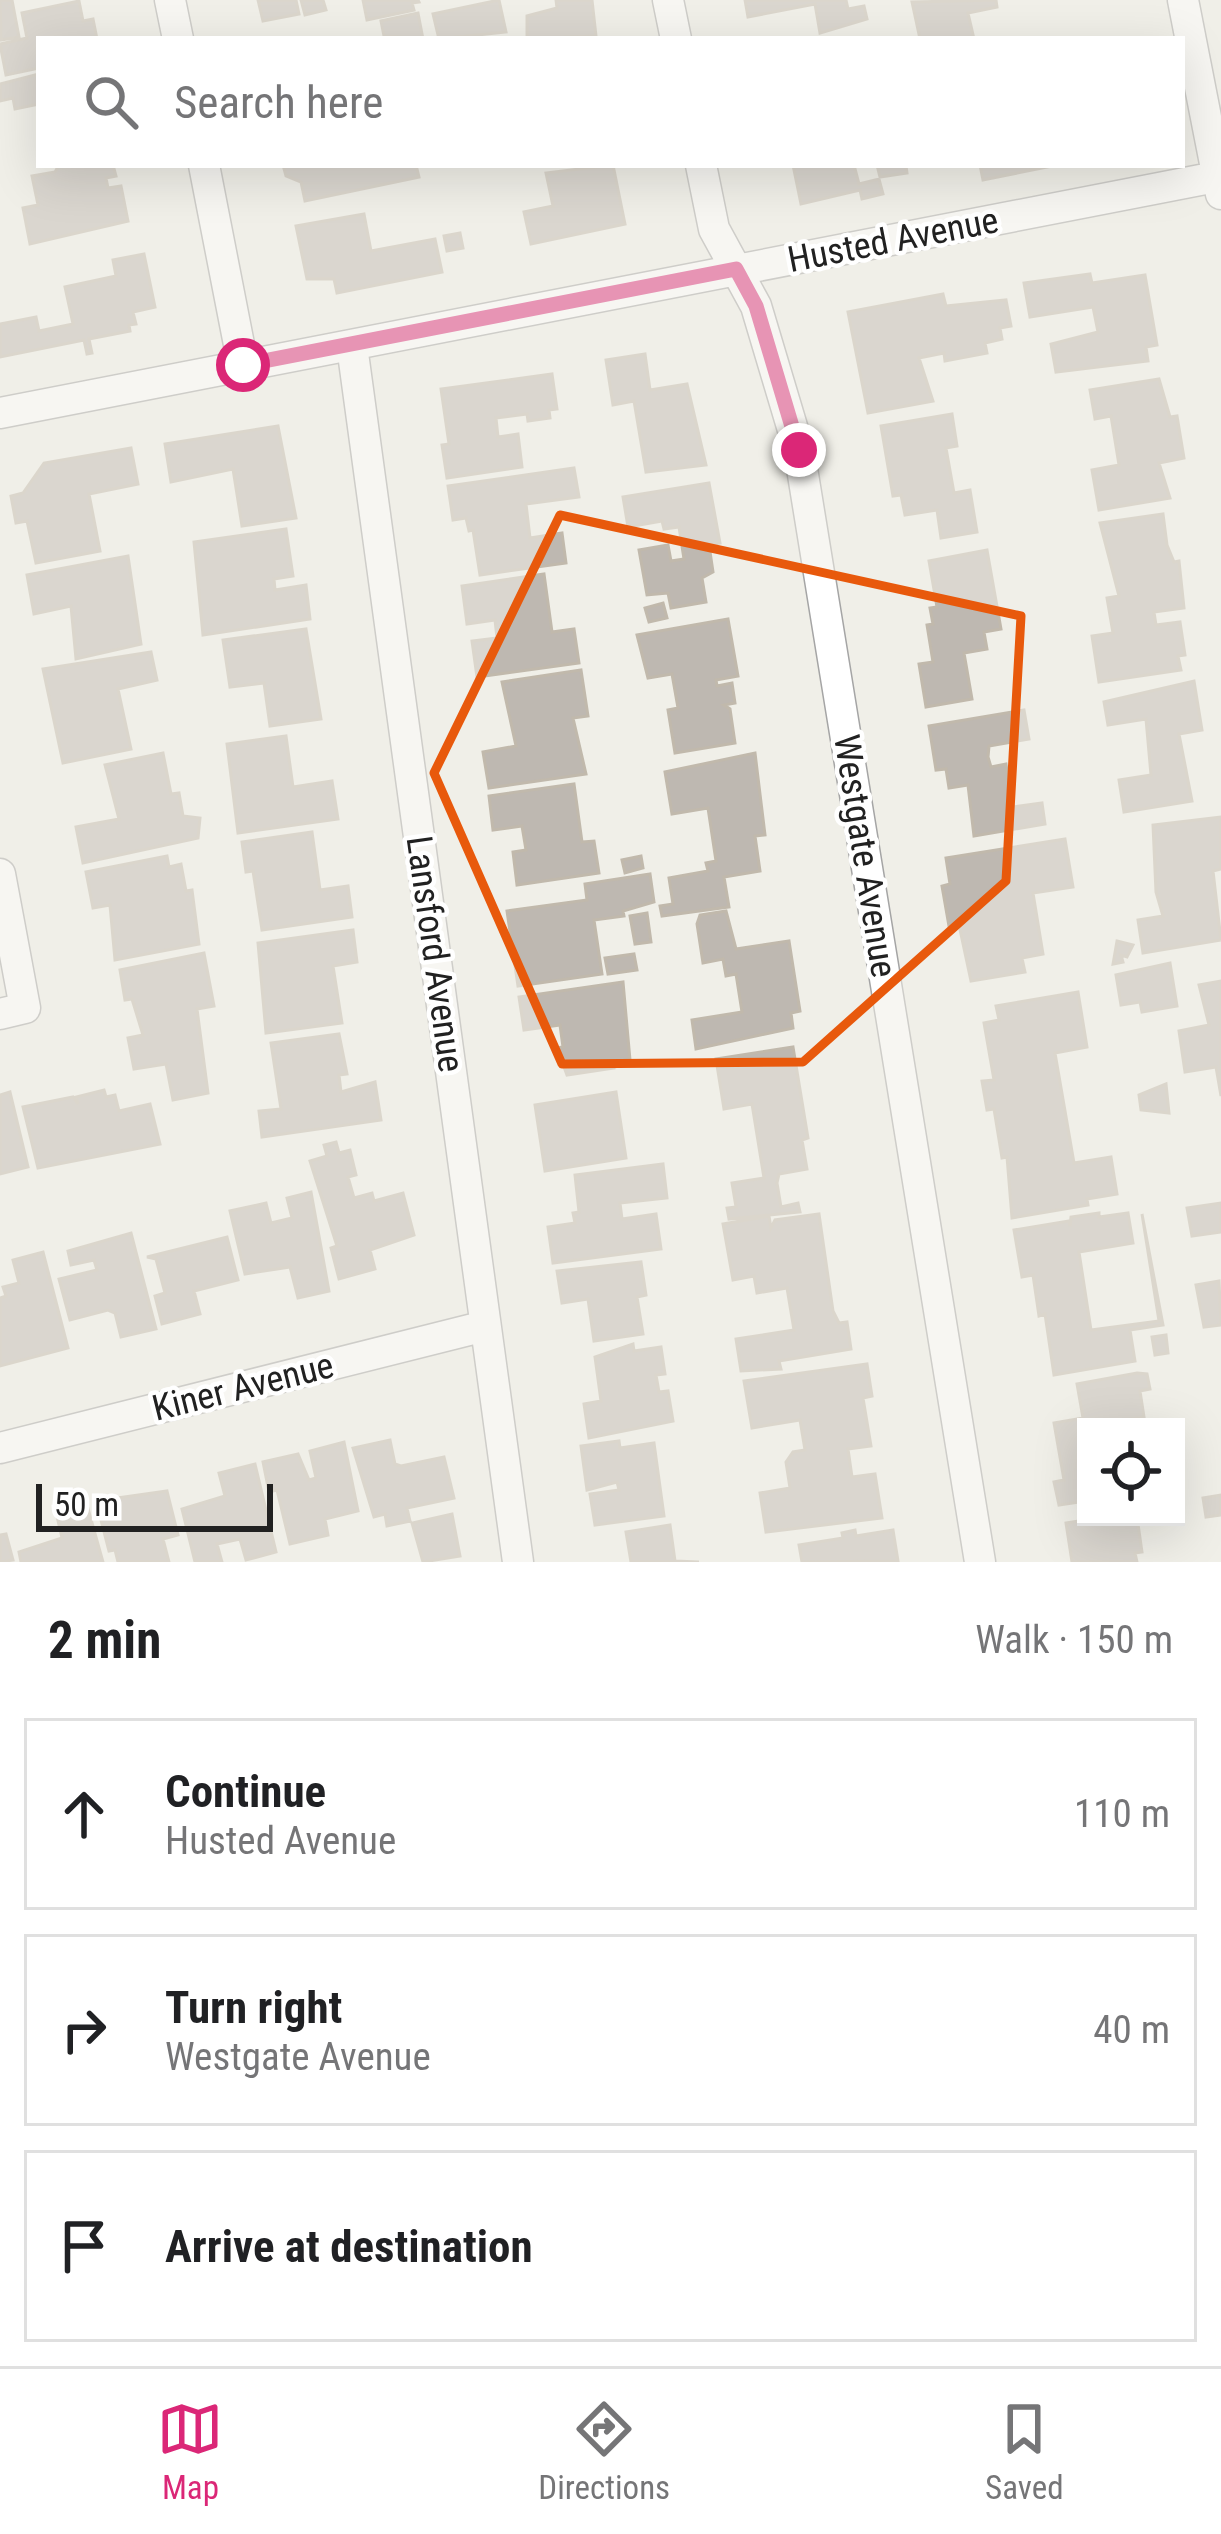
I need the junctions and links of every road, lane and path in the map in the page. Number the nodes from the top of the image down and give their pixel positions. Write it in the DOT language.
graph roads {
  1 [pos="170,0"];
  2 [pos="668,0"];
  3 [pos="1183,0"];
  4 [pos="177,36"];
  5 [pos="675,36"];
  6 [pos="205,168"];
  7 [pos="702,168"];
  8 [pos="1220,183"];
  9 [pos="736,269"];
  10 [pos="352,346"];
  11 [pos="243,365"];
  12 [pos="0,413"];
  13 [pos="0,874"];
  14 [pos="12,1011"];
  15 [pos="485,1326"];
  16 [pos="0,1448"];
  17 [pos="518,1562"];
  18 [pos="980,1562"];
  1 -- 4 [label="street"];
  2 -- 5 [label="street"];
  3 -- 8 [label="street"];
  6 -- 11 [label="street"];
  7 -- 9 [label="street, Westgate Avenue"];
  8 -- 9 [label="street, Husted Avenue"];
  9 -- 10 [label="street, Husted Avenue"];
  9 -- 18 [label="street, Westgate Avenue"];
  10 -- 11 [label="street, Husted Avenue"];
  10 -- 15 [label="street, Lansford Avenue"];
  11 -- 12 [label="street, Husted Avenue"];
  13 -- 14 [label="street"];
  15 -- 16 [label="street, Kiner Avenue"];
  15 -- 17 [label="street, Lansford Avenue"];
}
